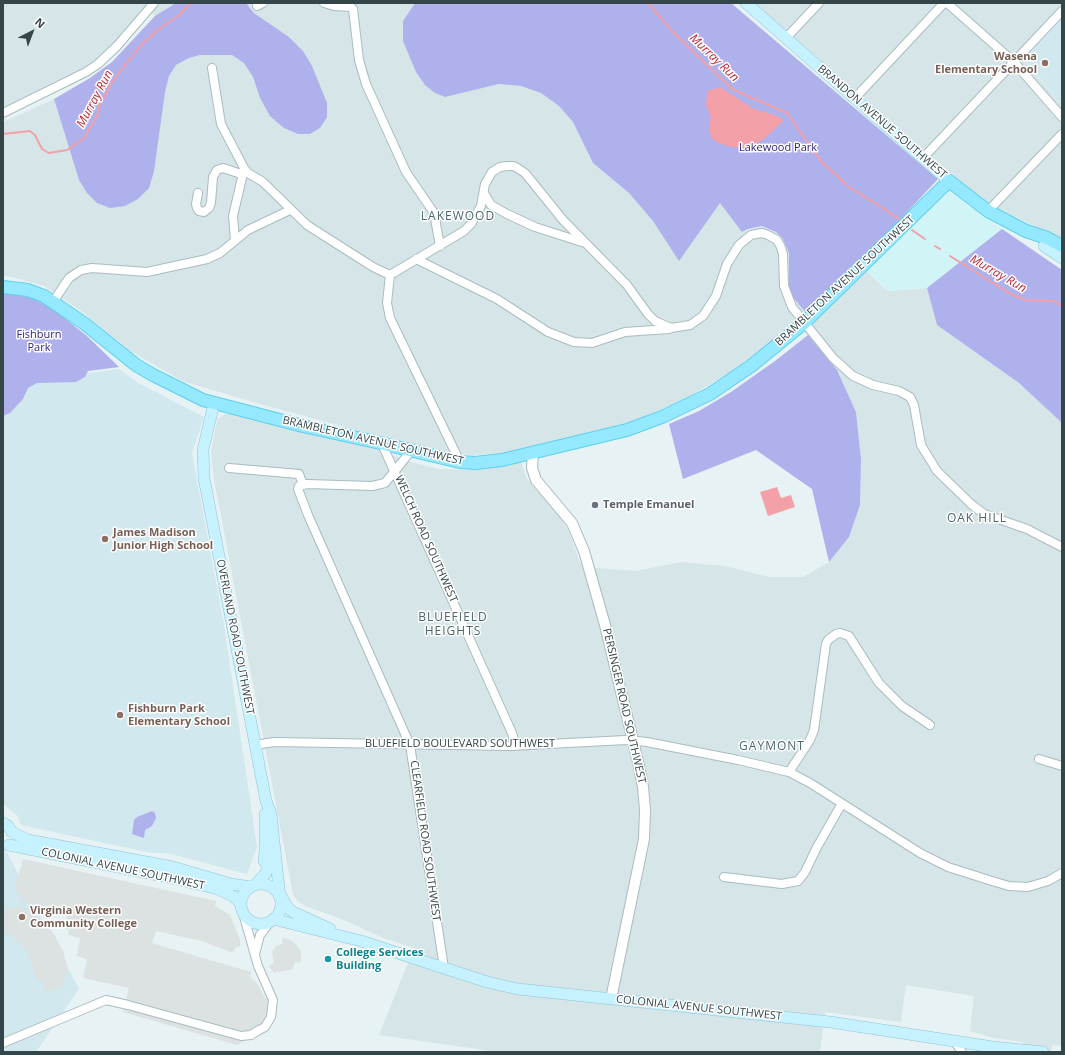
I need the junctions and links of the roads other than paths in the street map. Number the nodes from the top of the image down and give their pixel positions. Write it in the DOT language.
graph roads {
  1 [pos="154,3"];
  2 [pos="324,3"];
  3 [pos="746,3"];
  4 [pos="819,3"];
  5 [pos="946,3"];
  6 [pos="352,5"];
  7 [pos="1062,11"];
  8 [pos="786,38"];
  9 [pos="1014,62"];
  10 [pos="212,68"];
  11 [pos="855,98"];
  12 [pos="3,113"];
  13 [pos="1062,117"];
  14 [pos="1062,134"];
  15 [pos="923,158"];
  16 [pos="245,172"];
  17 [pos="949,181"];
  18 [pos="198,193"];
  19 [pos="484,193"];
  20 [pos="290,210"];
  21 [pos="988,211"];
  22 [pos="1026,231"];
  23 [pos="235,240"];
  24 [pos="587,244"];
  25 [pos="440,246"];
  26 [pos="1044,246"];
  27 [pos="1062,246"];
  28 [pos="1062,255"];
  29 [pos="1062,258"];
  30 [pos="416,260"];
  31 [pos="390,275"];
  32 [pos="3,286"];
  33 [pos="53,302"];
  34 [pos="804,323"];
  35 [pos="671,328"];
  36 [pos="214,403"];
  37 [pos="382,444"];
  38 [pos="411,451"];
  39 [pos="533,453"];
  40 [pos="460,462"];
  41 [pos="229,468"];
  42 [pos="395,472"];
  43 [pos="303,485"];
  44 [pos="1062,547"];
  45 [pos="930,725"];
  46 [pos="633,740"];
  47 [pos="255,745"];
  48 [pos="410,745"];
  49 [pos="516,746"];
  50 [pos="1039,759"];
  51 [pos="1062,766"];
  52 [pos="789,772"];
  53 [pos="266,801"];
  54 [pos="841,805"];
  55 [pos="265,814"];
  56 [pos="3,823"];
  57 [pos="12,832"];
  58 [pos="6,847"];
  59 [pos="1062,873"];
  60 [pos="724,876"];
  61 [pos="249,886"];
  62 [pos="207,887"];
  63 [pos="280,897"];
  64 [pos="243,913"];
  65 [pos="272,920"];
  66 [pos="361,941"];
  67 [pos="255,955"];
  68 [pos="444,968"];
  69 [pos="611,999"];
  70 [pos="954,1041"];
  71 [pos="3,1043"];
  72 [pos="962,1052"];
  73 [pos="1043,1052"];
  1 -- 12 [label="street"];
  2 -- 6 [label="street"];
  3 -- 8 [label="main road, BRANDON AVENUE SOUTHWEST"];
  4 -- 8 [label="street"];
  5 -- 9 [label="street"];
  5 -- 11 [label="street"];
  6 -- 25 [label="street"];
  7 -- 9 [label="street"];
  8 -- 11 [label="main road, BRANDON AVENUE SOUTHWEST"];
  9 -- 13 [label="street"];
  9 -- 15 [label="street"];
  10 -- 16 [label="street"];
  11 -- 15 [label="main road, BRANDON AVENUE SOUTHWEST"];
  14 -- 21 [label="street"];
  15 -- 17 [label="main road, BRANDON AVENUE SOUTHWEST"];
  16 -- 18 [label="street"];
  16 -- 20 [label="street"];
  16 -- 23 [label="street"];
  17 -- 21 [label="main road, BRANDON AVENUE SOUTHWEST"];
  17 -- 34 [label="main road, BRAMBLETON AVENUE SOUTHWEST"];
  19 -- 24 [label="street"];
  19 -- 24 [label="street"];
  19 -- 25 [label="street"];
  20 -- 23 [label="street"];
  20 -- 31 [label="street"];
  21 -- 22 [label="main road, BRANDON AVENUE SOUTHWEST"];
  22 -- 26 [label="main road, BRANDON AVENUE SOUTHWEST"];
  22 -- 27 [label="main road, BRANDON AVENUE SOUTHWEST"];
  23 -- 33 [label="street"];
  24 -- 35 [label="street"];
  25 -- 30 [label="street"];
  26 -- 28 [label="main road, BRANDON AVENUE SOUTHWEST"];
  26 -- 29 [label="main road, BRANDON AVENUE SOUTHWEST"];
  30 -- 31 [label="street"];
  30 -- 35 [label="street"];
  31 -- 40 [label="street"];
  32 -- 33 [label="main road, BRAMBLETON AVENUE SOUTHWEST"];
  33 -- 36 [label="main road, BRAMBLETON AVENUE SOUTHWEST"];
  34 -- 35 [label="street"];
  34 -- 39 [label="main road, BRAMBLETON AVENUE SOUTHWEST"];
  34 -- 44 [label="street"];
  36 -- 37 [label="main road, BRAMBLETON AVENUE SOUTHWEST"];
  36 -- 47 [label="main road, OVERLAND ROAD SOUTHWEST"];
  37 -- 38 [label="main road, BRAMBLETON AVENUE SOUTHWEST"];
  37 -- 42 [label="street, WELCH ROAD SOUTHWEST"];
  38 -- 40 [label="main road, BRAMBLETON AVENUE SOUTHWEST"];
  38 -- 42 [label="street"];
  39 -- 40 [label="main road, BRAMBLETON AVENUE SOUTHWEST"];
  39 -- 46 [label="street, PERSINGER ROAD SOUTHWEST"];
  41 -- 43 [label="street"];
  42 -- 43 [label="street"];
  42 -- 49 [label="street, WELCH ROAD SOUTHWEST"];
  43 -- 48 [label="street, CLEARFIELD ROAD SOUTHWEST"];
  45 -- 52 [label="street"];
  46 -- 49 [label="street, BLUEFIELD BOULEVARD SOUTHWEST"];
  46 -- 52 [label="street, BLUEFIELD BOULEVARD SOUTHWEST"];
  46 -- 69 [label="street, PERSINGER ROAD SOUTHWEST"];
  47 -- 48 [label="street, BLUEFIELD BOULEVARD SOUTHWEST"];
  47 -- 53 [label="main road, OVERLAND ROAD SOUTHWEST"];
  48 -- 49 [label="street, BLUEFIELD BOULEVARD SOUTHWEST"];
  48 -- 68 [label="street, CLEARFIELD ROAD SOUTHWEST"];
  50 -- 51 [label="street"];
  52 -- 54 [label="street, BLUEFIELD BOULEVARD SOUTHWEST"];
  53 -- 55 [label="main road, OVERLAND ROAD SOUTHWEST"];
  53 -- 63 [label="main road, OVERLAND ROAD SOUTHWEST"];
  54 -- 59 [label="street, BLUEFIELD BOULEVARD SOUTHWEST"];
  54 -- 60 [label="street"];
  55 -- 61 [label="main road"];
  55 -- 61 [label="main road, OVERLAND ROAD SOUTHWEST"];
  56 -- 57 [label="main road, COLONIAL AVENUE SOUTHWEST"];
  57 -- 58 [label="main road"];
  57 -- 61 [label="main road, COLONIAL AVENUE SOUTHWEST"];
  58 -- 62 [label="main road, COLONIAL AVENUE SOUTHWEST"];
  61 -- 63 [label="main road"];
  61 -- 64 [label="main road"];
  62 -- 64 [label="main road"];
  62 -- 64 [label="main road, COLONIAL AVENUE SOUTHWEST"];
  63 -- 65 [label="main road"];
  63 -- 66 [label="main road, COLONIAL AVENUE SOUTHWEST"];
  64 -- 65 [label="main road"];
  64 -- 67 [label="street"];
  65 -- 66 [label="main road, COLONIAL AVENUE SOUTHWEST"];
  65 -- 67 [label="street"];
  66 -- 68 [label="main road, COLONIAL AVENUE SOUTHWEST"];
  67 -- 71 [label="street"];
  68 -- 69 [label="main road, COLONIAL AVENUE SOUTHWEST"];
  69 -- 70 [label="main road, COLONIAL AVENUE SOUTHWEST"];
  70 -- 72 [label="street"];
  70 -- 73 [label="main road, COLONIAL AVENUE SOUTHWEST"];
}
